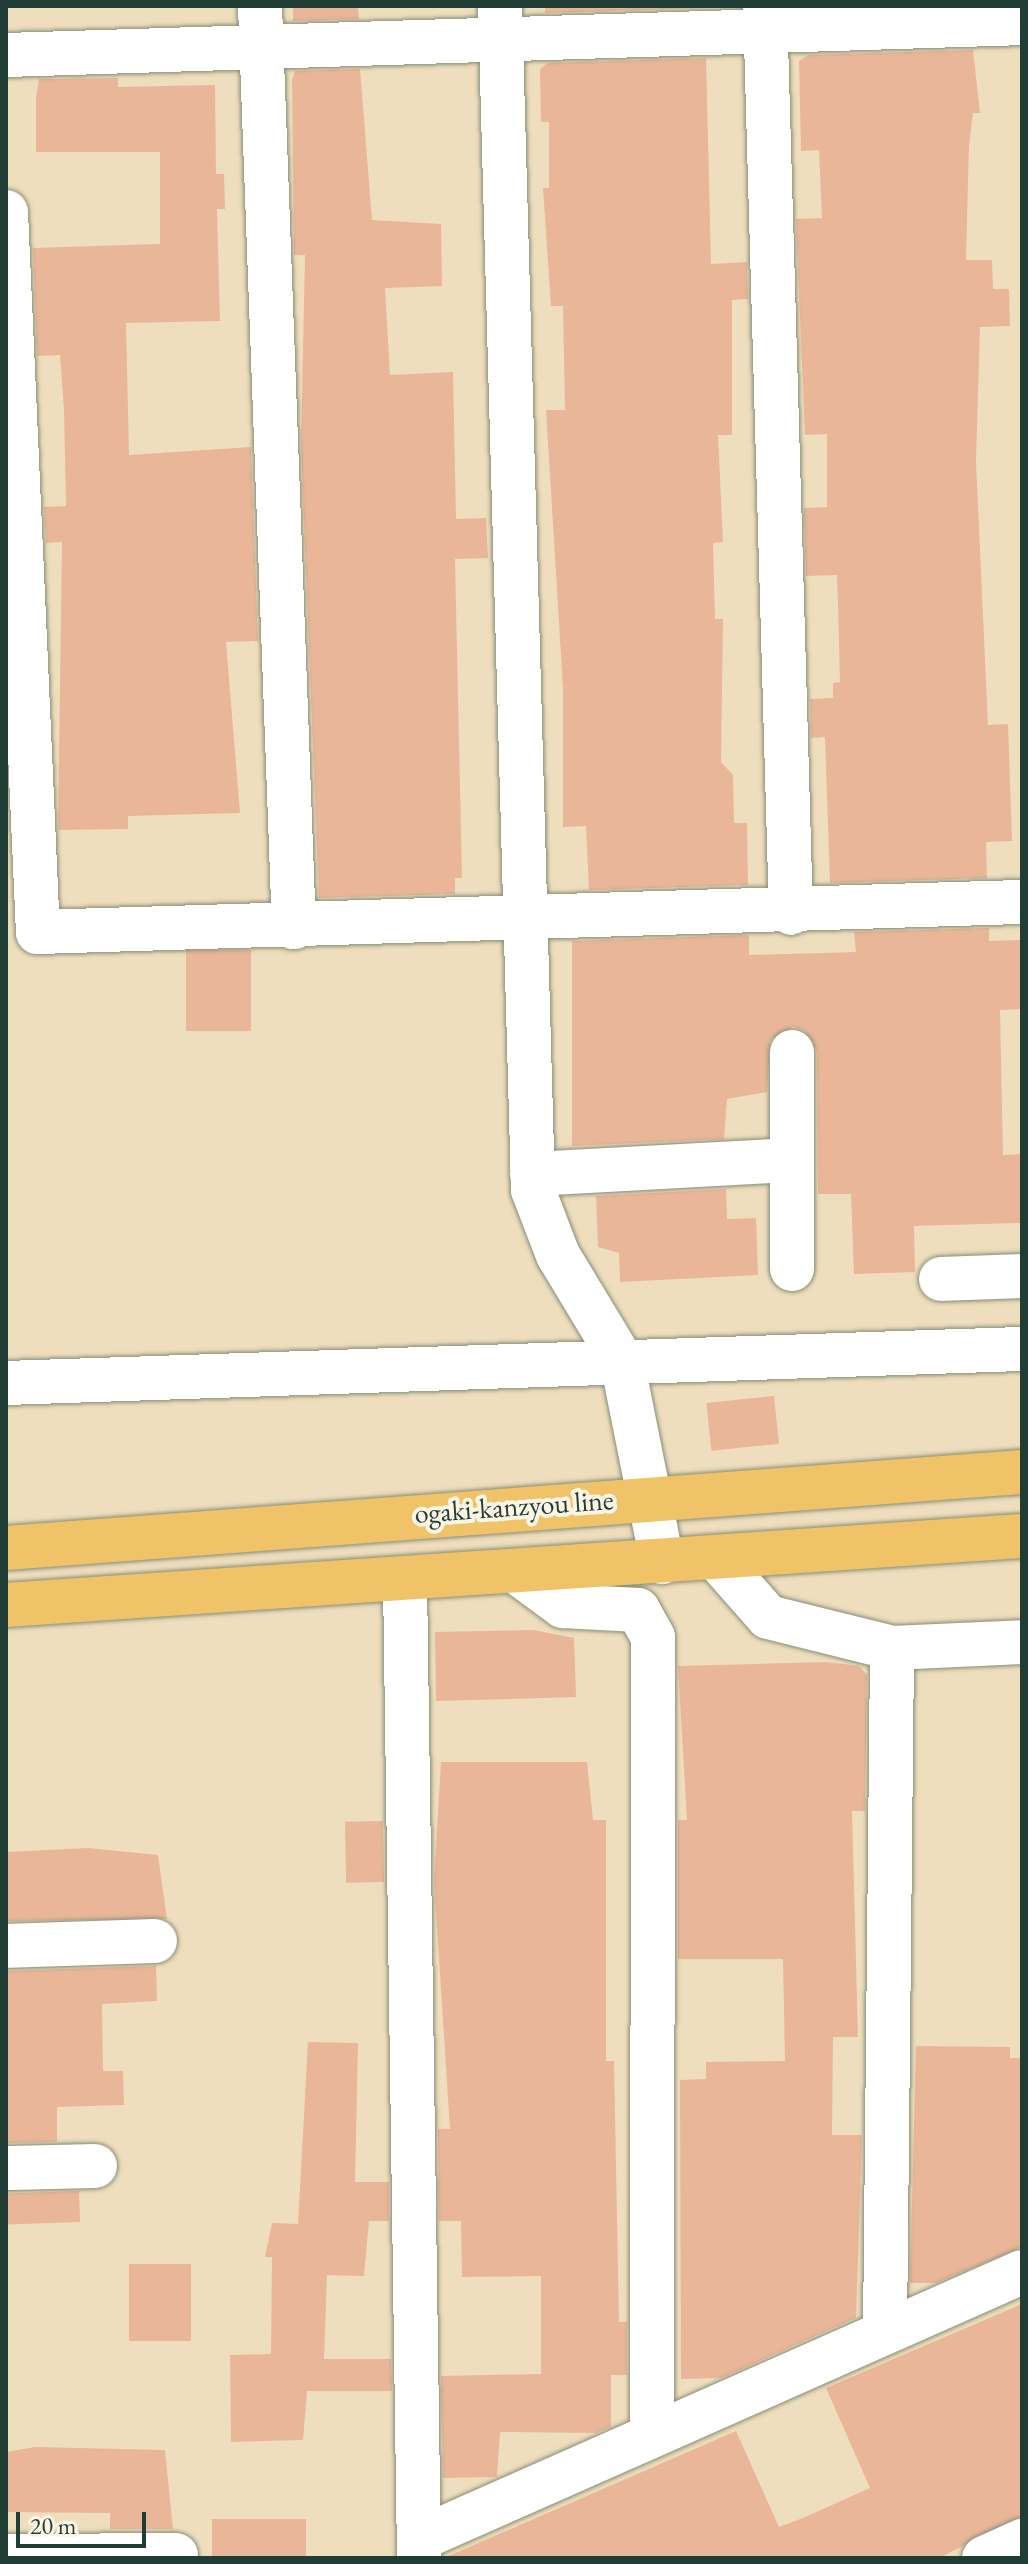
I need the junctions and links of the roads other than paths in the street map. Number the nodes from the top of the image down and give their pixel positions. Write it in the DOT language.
graph roads {
  1 [pos="766,20"];
  2 [pos="500,23"];
  3 [pos="1022,23"];
  4 [pos="260,26"];
  5 [pos="6,55"];
  6 [pos="6,212"];
  7 [pos="1022,902"];
  8 [pos="791,913"];
  9 [pos="529,922"];
  10 [pos="294,927"];
  11 [pos="792,1052"];
  12 [pos="790,1160"];
  13 [pos="532,1174"];
  14 [pos="792,1269"];
  15 [pos="1022,1276"];
  16 [pos="941,1279"];
  17 [pos="1022,1349"];
  18 [pos="622,1361"];
  19 [pos="6,1383"];
  20 [pos="1022,1472"];
  21 [pos="651,1498"];
  22 [pos="1022,1536"];
  23 [pos="6,1548"];
  24 [pos="717,1559"];
  25 [pos="662,1562"];
  26 [pos="518,1573"];
  27 [pos="405,1580"];
  28 [pos="6,1605"];
  29 [pos="1022,1642"];
  30 [pos="892,1648"];
  31 [pos="155,1941"];
  32 [pos="6,1946"];
  33 [pos="95,2166"];
  34 [pos="6,2168"];
  35 [pos="1022,2272"];
  36 [pos="885,2332"];
  37 [pos="652,2433"];
  38 [pos="1022,2541"];
  39 [pos="419,2548"];
  40 [pos="176,2555"];
  41 [pos="6,2556"];
  42 [pos="984,2558"];
  1 -- 2 [label="street"];
  1 -- 3 [label="street"];
  1 -- 8 [label="street"];
  2 -- 4 [label="street"];
  2 -- 9 [label="street"];
  4 -- 5 [label="street"];
  4 -- 10 [label="street"];
  6 -- 10 [label="street"];
  7 -- 8 [label="street"];
  8 -- 9 [label="street"];
  9 -- 10 [label="street"];
  9 -- 13 [label="street"];
  11 -- 12 [label="street"];
  12 -- 13 [label="street"];
  12 -- 14 [label="street"];
  13 -- 18 [label="street"];
  15 -- 16 [label="street"];
  17 -- 18 [label="street"];
  18 -- 19 [label="street"];
  18 -- 21 [label="street"];
  20 -- 21 [label="main road, ogaki-kanzyou line"];
  21 -- 23 [label="main road, ogaki-kanzyou line"];
  21 -- 25 [label="street"];
  22 -- 24 [label="main road"];
  24 -- 25 [label="main road"];
  24 -- 30 [label="street"];
  25 -- 26 [label="main road"];
  26 -- 27 [label="main road"];
  26 -- 37 [label="street"];
  27 -- 28 [label="main road"];
  27 -- 39 [label="street"];
  29 -- 30 [label="street"];
  30 -- 36 [label="street"];
  31 -- 32 [label="street"];
  33 -- 34 [label="street"];
  35 -- 36 [label="street"];
  36 -- 37 [label="street"];
  37 -- 39 [label="street"];
  38 -- 42 [label="street"];
  40 -- 41 [label="street"];
}
